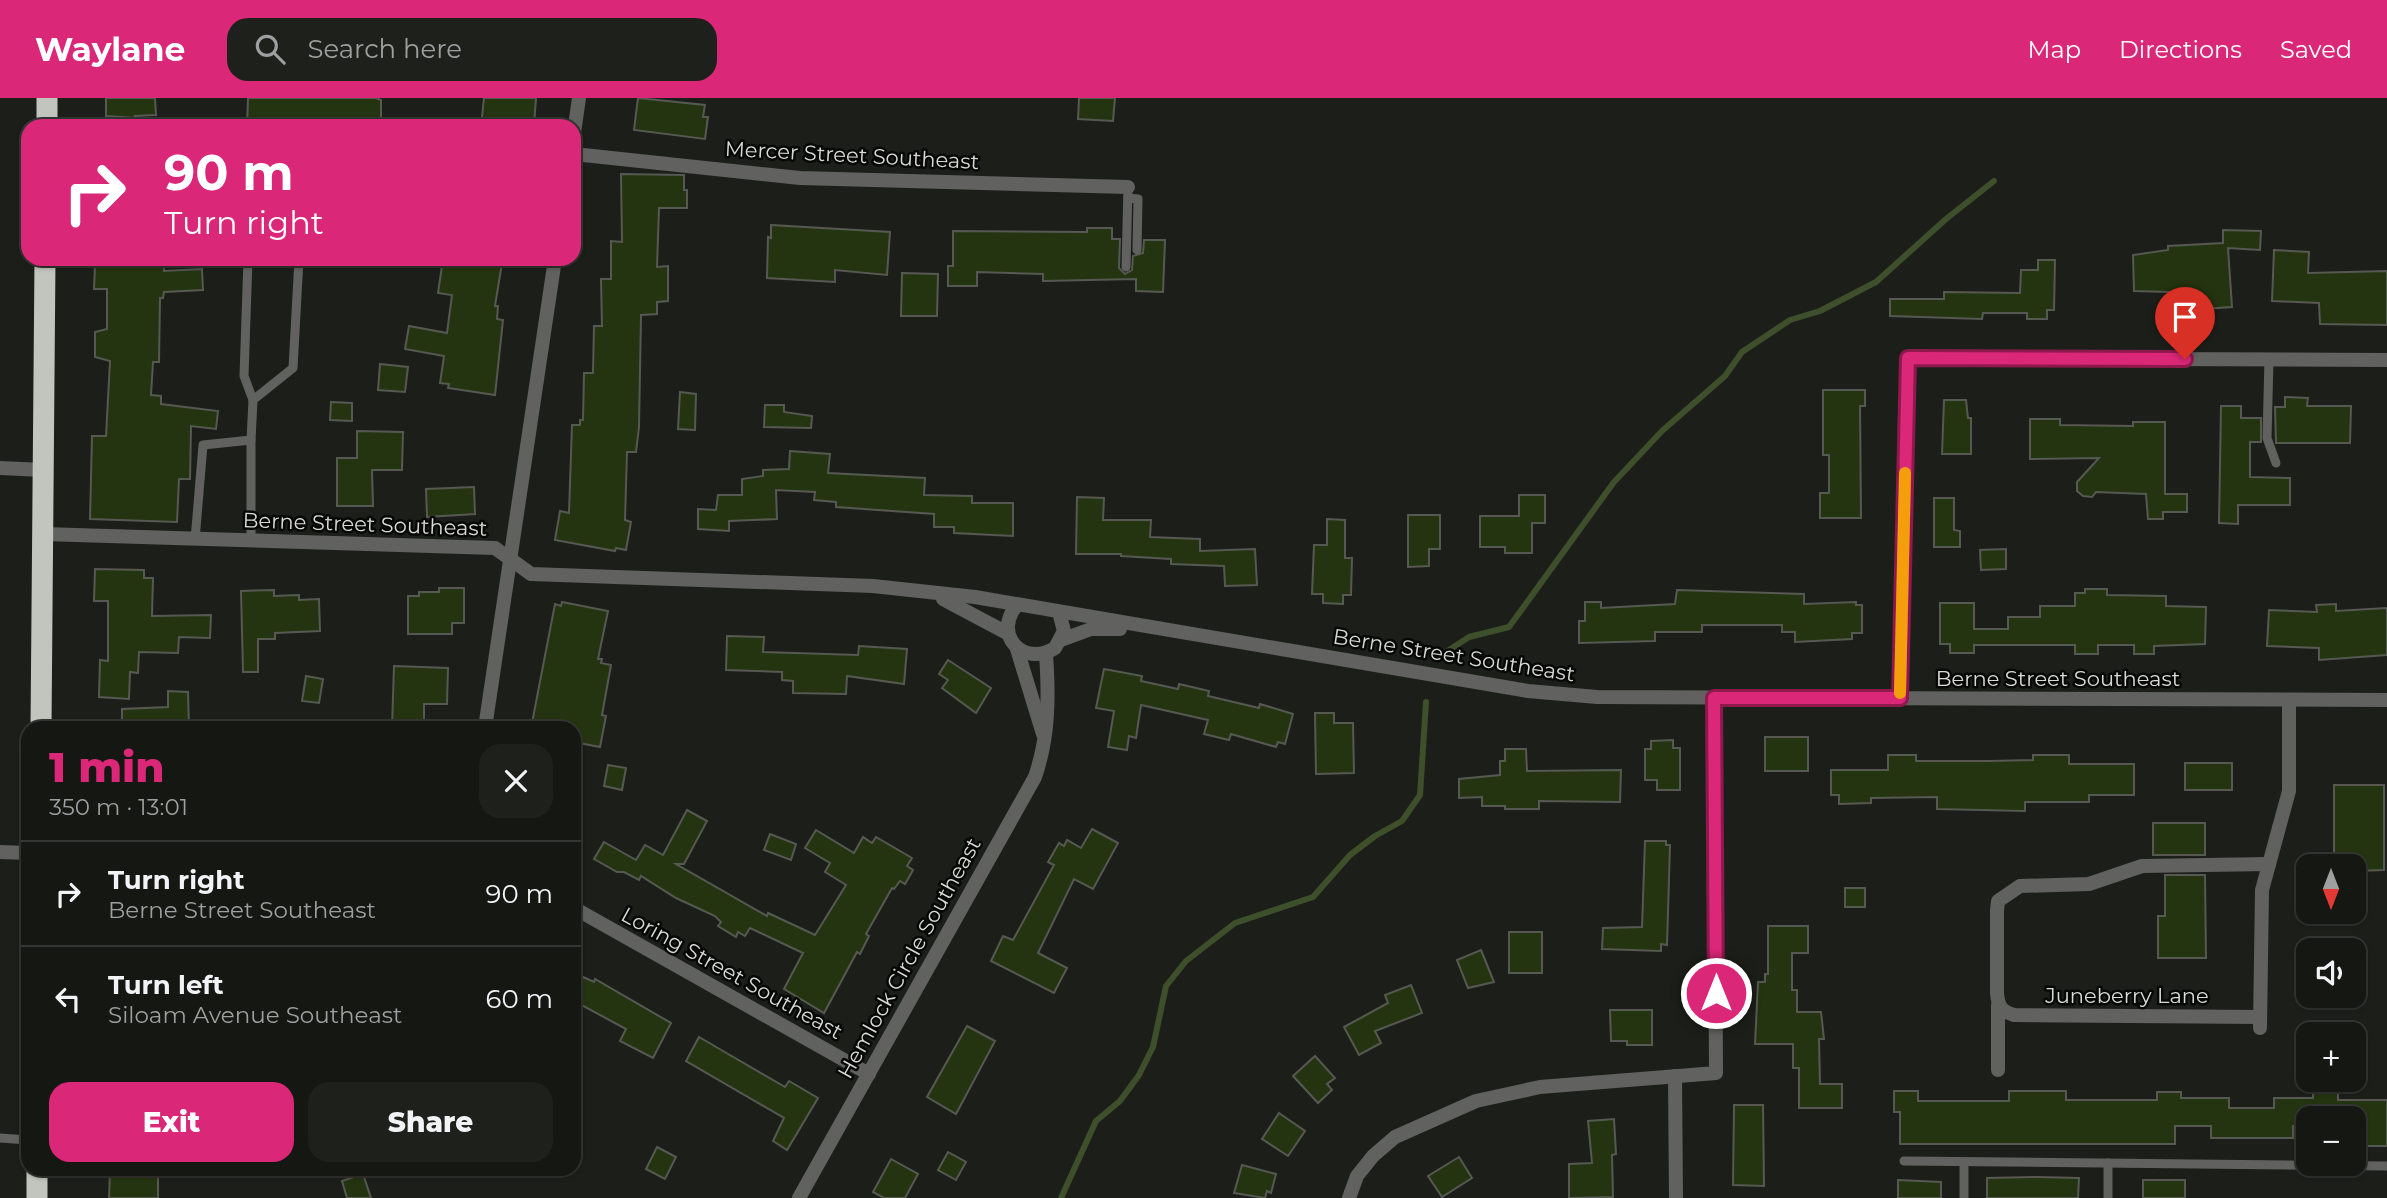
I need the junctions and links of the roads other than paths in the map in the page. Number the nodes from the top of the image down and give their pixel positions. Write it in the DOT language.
graph roads {
  1 [pos="47,98"];
  2 [pos="579,98"];
  3 [pos="47,119"];
  4 [pos="576,119"];
  5 [pos="581,155"];
  6 [pos="1128,193"];
  7 [pos="1137,250"];
  8 [pos="46,266"];
  9 [pos="248,266"];
  10 [pos="299,266"];
  11 [pos="554,266"];
  12 [pos="1126,267"];
  13 [pos="2269,359"];
  14 [pos="2387,360"];
  15 [pos="253,400"];
  16 [pos="251,440"];
  17 [pos="2276,463"];
  18 [pos="0,468"];
  19 [pos="43,470"];
  20 [pos="43,534"];
  21 [pos="195,540"];
  22 [pos="251,541"];
  23 [pos="511,561"];
  24 [pos="929,593"];
  25 [pos="1017,605"];
  26 [pos="1059,612"];
  27 [pos="1007,633"];
  28 [pos="1188,634"];
  29 [pos="1061,640"];
  30 [pos="1017,649"];
  31 [pos="1046,654"];
  32 [pos="1714,698"];
  33 [pos="1900,698"];
  34 [pos="2289,700"];
  35 [pos="2387,700"];
  36 [pos="41,721"];
  37 [pos="486,721"];
  38 [pos="1043,734"];
  39 [pos="0,852"];
  40 [pos="21,853"];
  41 [pos="2269,864"];
  42 [pos="581,912"];
  43 [pos="1998,1005"];
  44 [pos="1998,1070"];
  45 [pos="869,1074"];
  46 [pos="1675,1076"];
  47 [pos="0,1138"];
  48 [pos="21,1140"];
  49 [pos="1903,1161"];
  50 [pos="1964,1162"];
  51 [pos="2108,1163"];
  52 [pos="2387,1166"];
  53 [pos="37,1176"];
  54 [pos="37,1198"];
  55 [pos="799,1198"];
  56 [pos="1349,1198"];
  57 [pos="1676,1198"];
  58 [pos="1964,1198"];
  59 [pos="2108,1198"];
  1 -- 3 [label="highway"];
  2 -- 4 [label="street"];
  5 -- 6 [label="street, Mercer Street Southeast"];
  6 -- 7 [label="lane"];
  6 -- 12 [label="lane"];
  8 -- 19 [label="highway"];
  9 -- 15 [label="lane"];
  10 -- 15 [label="lane"];
  11 -- 23 [label="street"];
  13 -- 14 [label="street"];
  13 -- 17 [label="lane"];
  13 -- 33 [label="street"];
  15 -- 16 [label="lane"];
  16 -- 21 [label="lane"];
  16 -- 22 [label="lane"];
  18 -- 19 [label="street"];
  19 -- 20 [label="highway"];
  20 -- 21 [label="street, Berne Street Southeast"];
  20 -- 36 [label="highway"];
  21 -- 22 [label="street, Berne Street Southeast"];
  22 -- 23 [label="street, Berne Street Southeast"];
  23 -- 24 [label="street, Berne Street Southeast"];
  23 -- 37 [label="street"];
  24 -- 25 [label="street, Berne Street Southeast"];
  24 -- 27 [label="street, Berne Street Southeast"];
  25 -- 26 [label="street, Berne Street Southeast"];
  25 -- 27 [label="street"];
  26 -- 28 [label="street, Berne Street Southeast"];
  26 -- 29 [label="street"];
  27 -- 30 [label="street, Berne Street Southeast"];
  28 -- 29 [label="street, Berne Street Southeast"];
  28 -- 32 [label="street, Berne Street Southeast"];
  29 -- 31 [label="street, Berne Street Southeast"];
  30 -- 31 [label="street"];
  30 -- 38 [label="street, Hemlock Circle Southeast"];
  31 -- 38 [label="street, Hemlock Circle Southeast"];
  32 -- 33 [label="street, Berne Street Southeast"];
  32 -- 46 [label="street"];
  33 -- 34 [label="street, Berne Street Southeast"];
  34 -- 35 [label="street, Berne Street Southeast"];
  34 -- 41 [label="street"];
  38 -- 45 [label="street, Hemlock Circle Southeast"];
  39 -- 40 [label="street"];
  41 -- 43 [label="street"];
  41 -- 43 [label="street, Juneberry Lane"];
  42 -- 45 [label="street, Loring Street Southeast"];
  43 -- 44 [label="street"];
  45 -- 55 [label="street, Hemlock Circle Southeast"];
  46 -- 56 [label="street"];
  46 -- 57 [label="street"];
  47 -- 48 [label="lane"];
  49 -- 50 [label="lane"];
  50 -- 51 [label="lane"];
  50 -- 58 [label="lane"];
  51 -- 52 [label="lane"];
  51 -- 59 [label="lane"];
  53 -- 54 [label="highway"];
}
